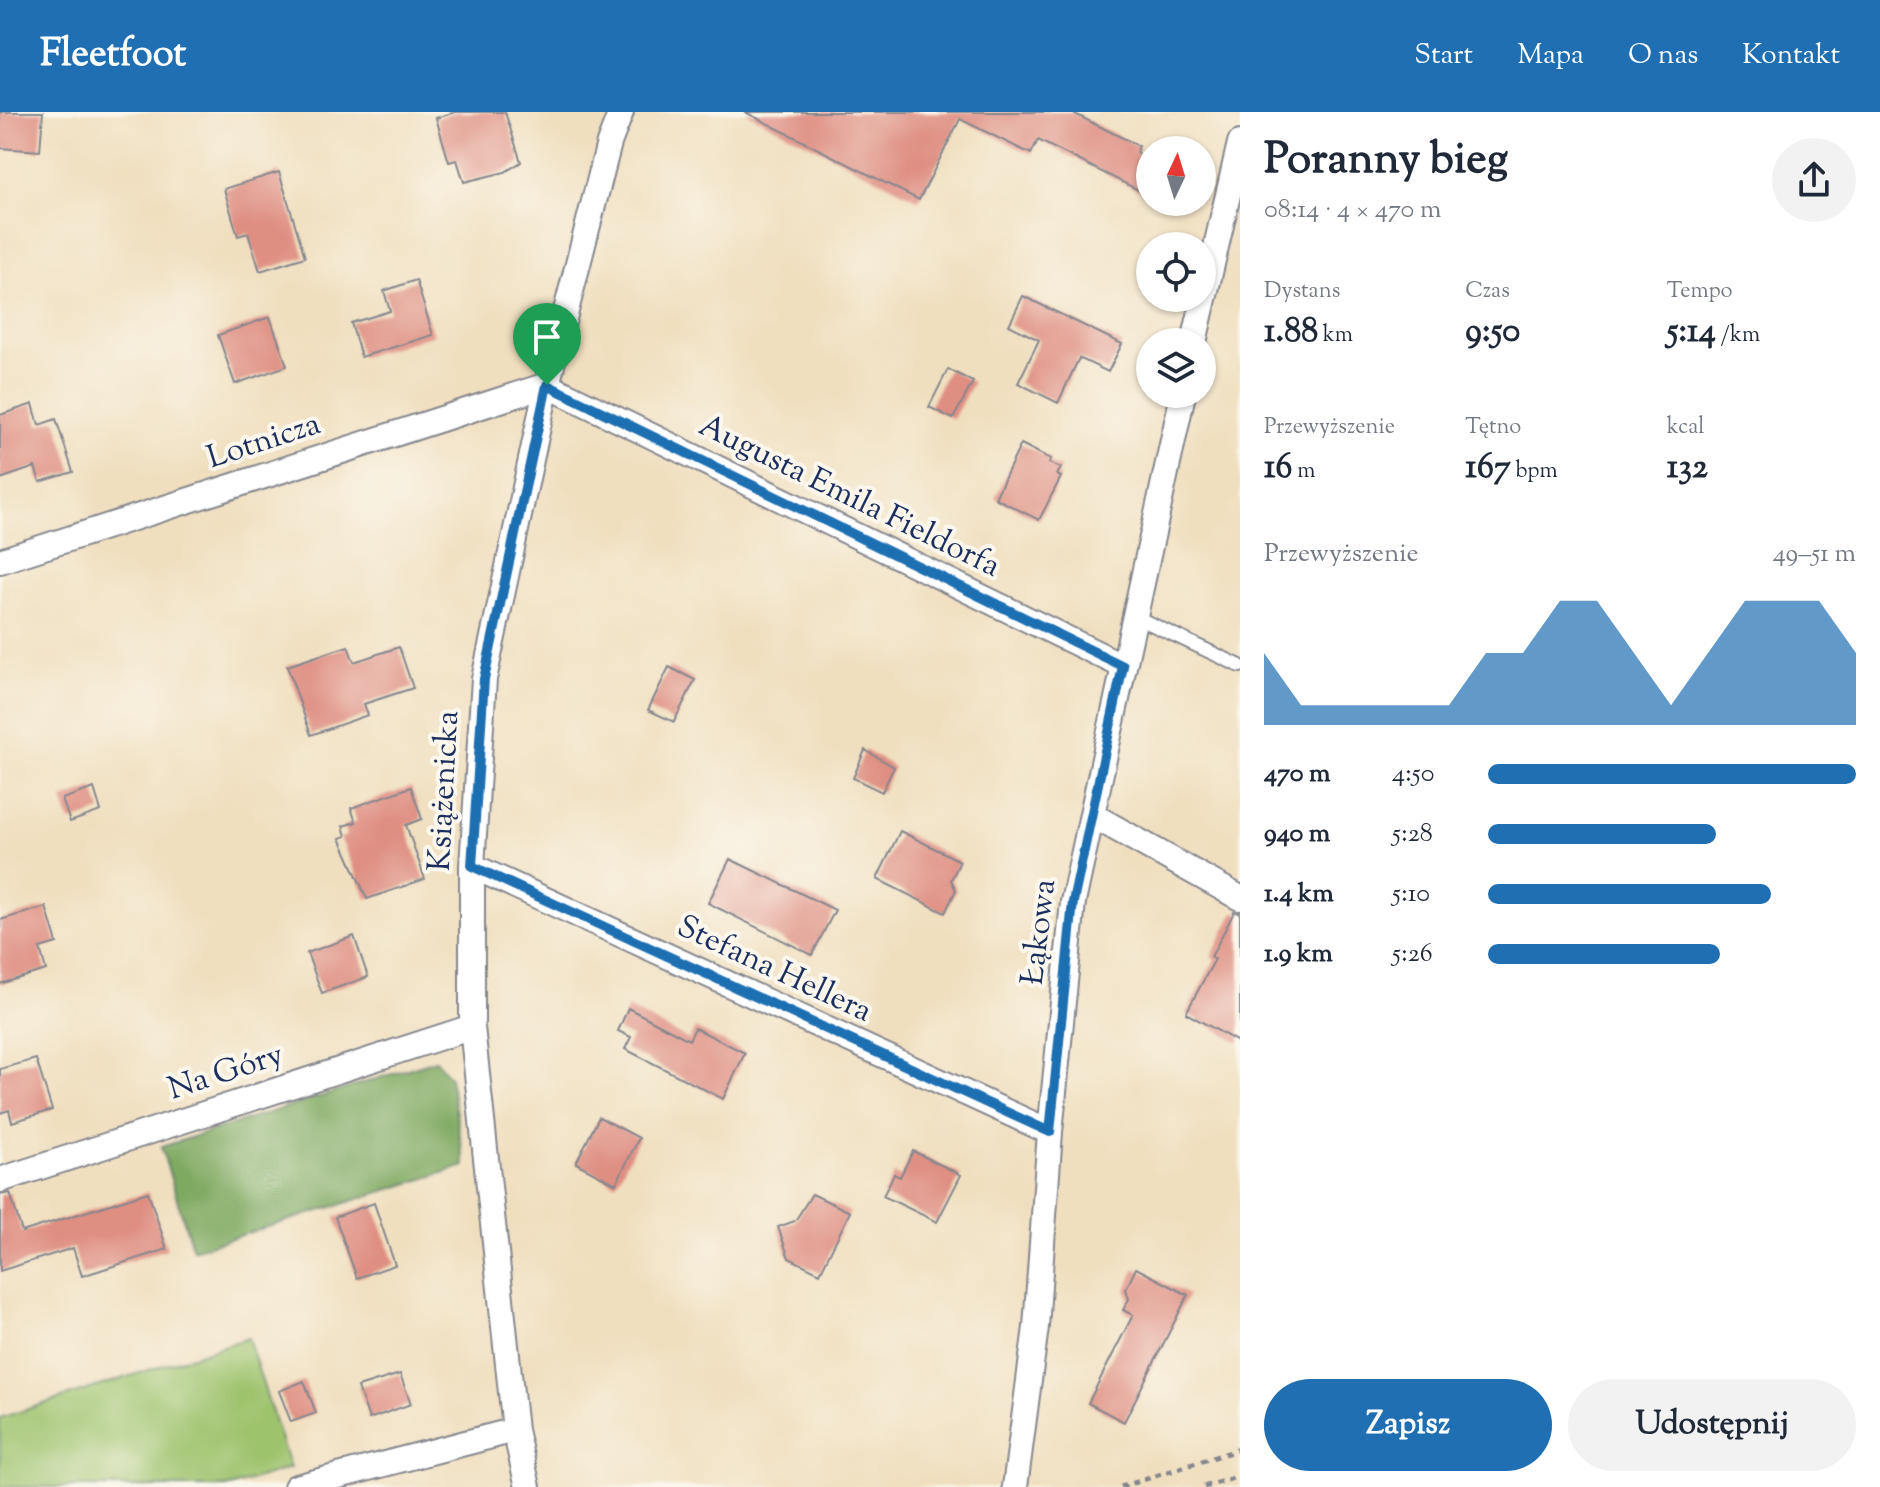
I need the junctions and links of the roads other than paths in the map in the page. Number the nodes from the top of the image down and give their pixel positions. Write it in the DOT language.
graph roads {
  1 [pos="621,112"];
  2 [pos="1240,143"];
  3 [pos="1197,328"];
  4 [pos="547,385"];
  5 [pos="1180,408"];
  6 [pos="0,561"];
  7 [pos="1134,616"];
  8 [pos="1123,666"];
  9 [pos="1240,666"];
  10 [pos="1092,815"];
  11 [pos="472,866"];
  12 [pos="1240,898"];
  13 [pos="472,1027"];
  14 [pos="1050,1132"];
  15 [pos="0,1180"];
  16 [pos="515,1430"];
  17 [pos="296,1487"];
  18 [pos="528,1487"];
  19 [pos="1015,1487"];
  1 -- 4 [label="street, Książenicka"];
  2 -- 3 [label="street"];
  4 -- 6 [label="street, Lotnicza"];
  4 -- 8 [label="street, Augusta Emila Fieldorfa"];
  4 -- 11 [label="street, Książenicka"];
  5 -- 7 [label="street, Łąkowa"];
  7 -- 8 [label="street, Łąkowa"];
  7 -- 9 [label="lane"];
  8 -- 10 [label="street, Łąkowa"];
  10 -- 12 [label="street"];
  10 -- 14 [label="street, Łąkowa"];
  11 -- 13 [label="street, Książenicka"];
  11 -- 14 [label="street, Stefana Hellera"];
  13 -- 15 [label="street, Na Góry"];
  13 -- 16 [label="street, Książenicka"];
  14 -- 19 [label="street, Łąkowa"];
  16 -- 17 [label="street"];
  16 -- 18 [label="street, Książenicka"];
}
